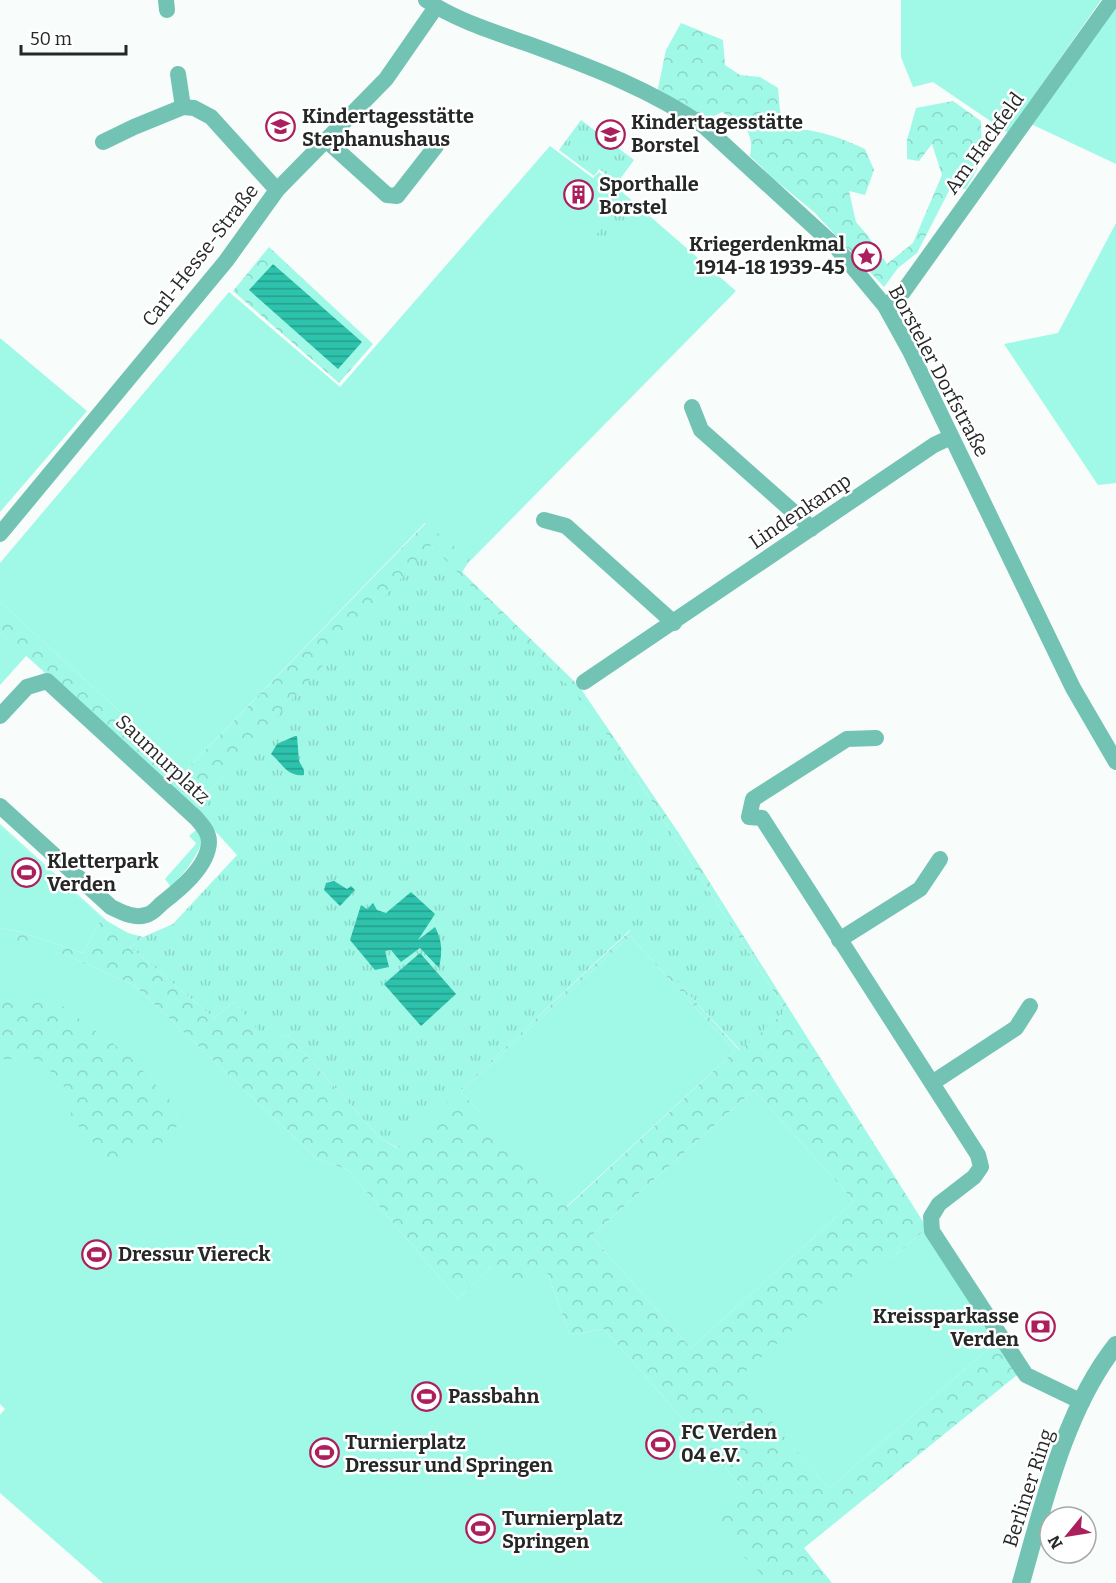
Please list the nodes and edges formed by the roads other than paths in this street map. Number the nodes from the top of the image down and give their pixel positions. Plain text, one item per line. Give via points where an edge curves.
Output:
1 (1112, 0) edge
2 (431, 3) edge
3 (178, 74) dead end
4 (183, 107) junction
5 (326, 140) junction
6 (103, 142) dead end
7 (436, 146) dead end
8 (278, 190) junction
9 (885, 306) junction
10 (692, 407) dead end
11 (951, 437) junction
12 (544, 520) dead end
13 (811, 529) junction
14 (0, 534) edge
15 (674, 622) junction
16 (584, 682) dead end
17 (0, 716) edge
18 (876, 738) dead end
19 (1116, 762) edge
20 (0, 806) edge
21 (940, 859) dead end
22 (840, 940) junction
23 (1030, 1006) dead end
24 (932, 1083) junction
25 (1116, 1345) edge
26 (1082, 1402) junction
27 (1021, 1583) edge

1 - 9 street, Am Hackfeld via 903,292
2 - 5 street, Carl-Hesse-Straße via 387,79
2 - 9 street, Borsteler Dorfstraße via 662,100 705,127 836,247
3 - 4 street
4 - 6 street
4 - 8 street via 212,117
5 - 7 street via 387,195 396,196
5 - 8 street, Carl-Hesse-Straße
8 - 14 street, Carl-Hesse-Straße via 226,261
9 - 11 street, Borsteler Dorfstraße
10 - 13 street via 701,429
11 - 13 street, Lindenkamp
11 - 19 street, Borsteler Dorfstraße via 1073,688
12 - 15 street via 566,526
13 - 15 street, Lindenkamp
15 - 16 street, Lindenkamp
17 - 20 street, Saumurplatz via 27,687 47,681 196,818 206,830 209,843 193,876 177,892 148,915 129,916 111,907
18 - 22 street via 848,739 753,799 749,817 762,818
21 - 22 street via 920,889
22 - 24 street
23 - 24 street via 1016,1028
24 - 26 street via 978,1155 981,1167 975,1177 939,1204 931,1216 932,1231 1026,1375
25 - 26 street, Berliner Ring
26 - 27 street, Berliner Ring via 1055,1462

